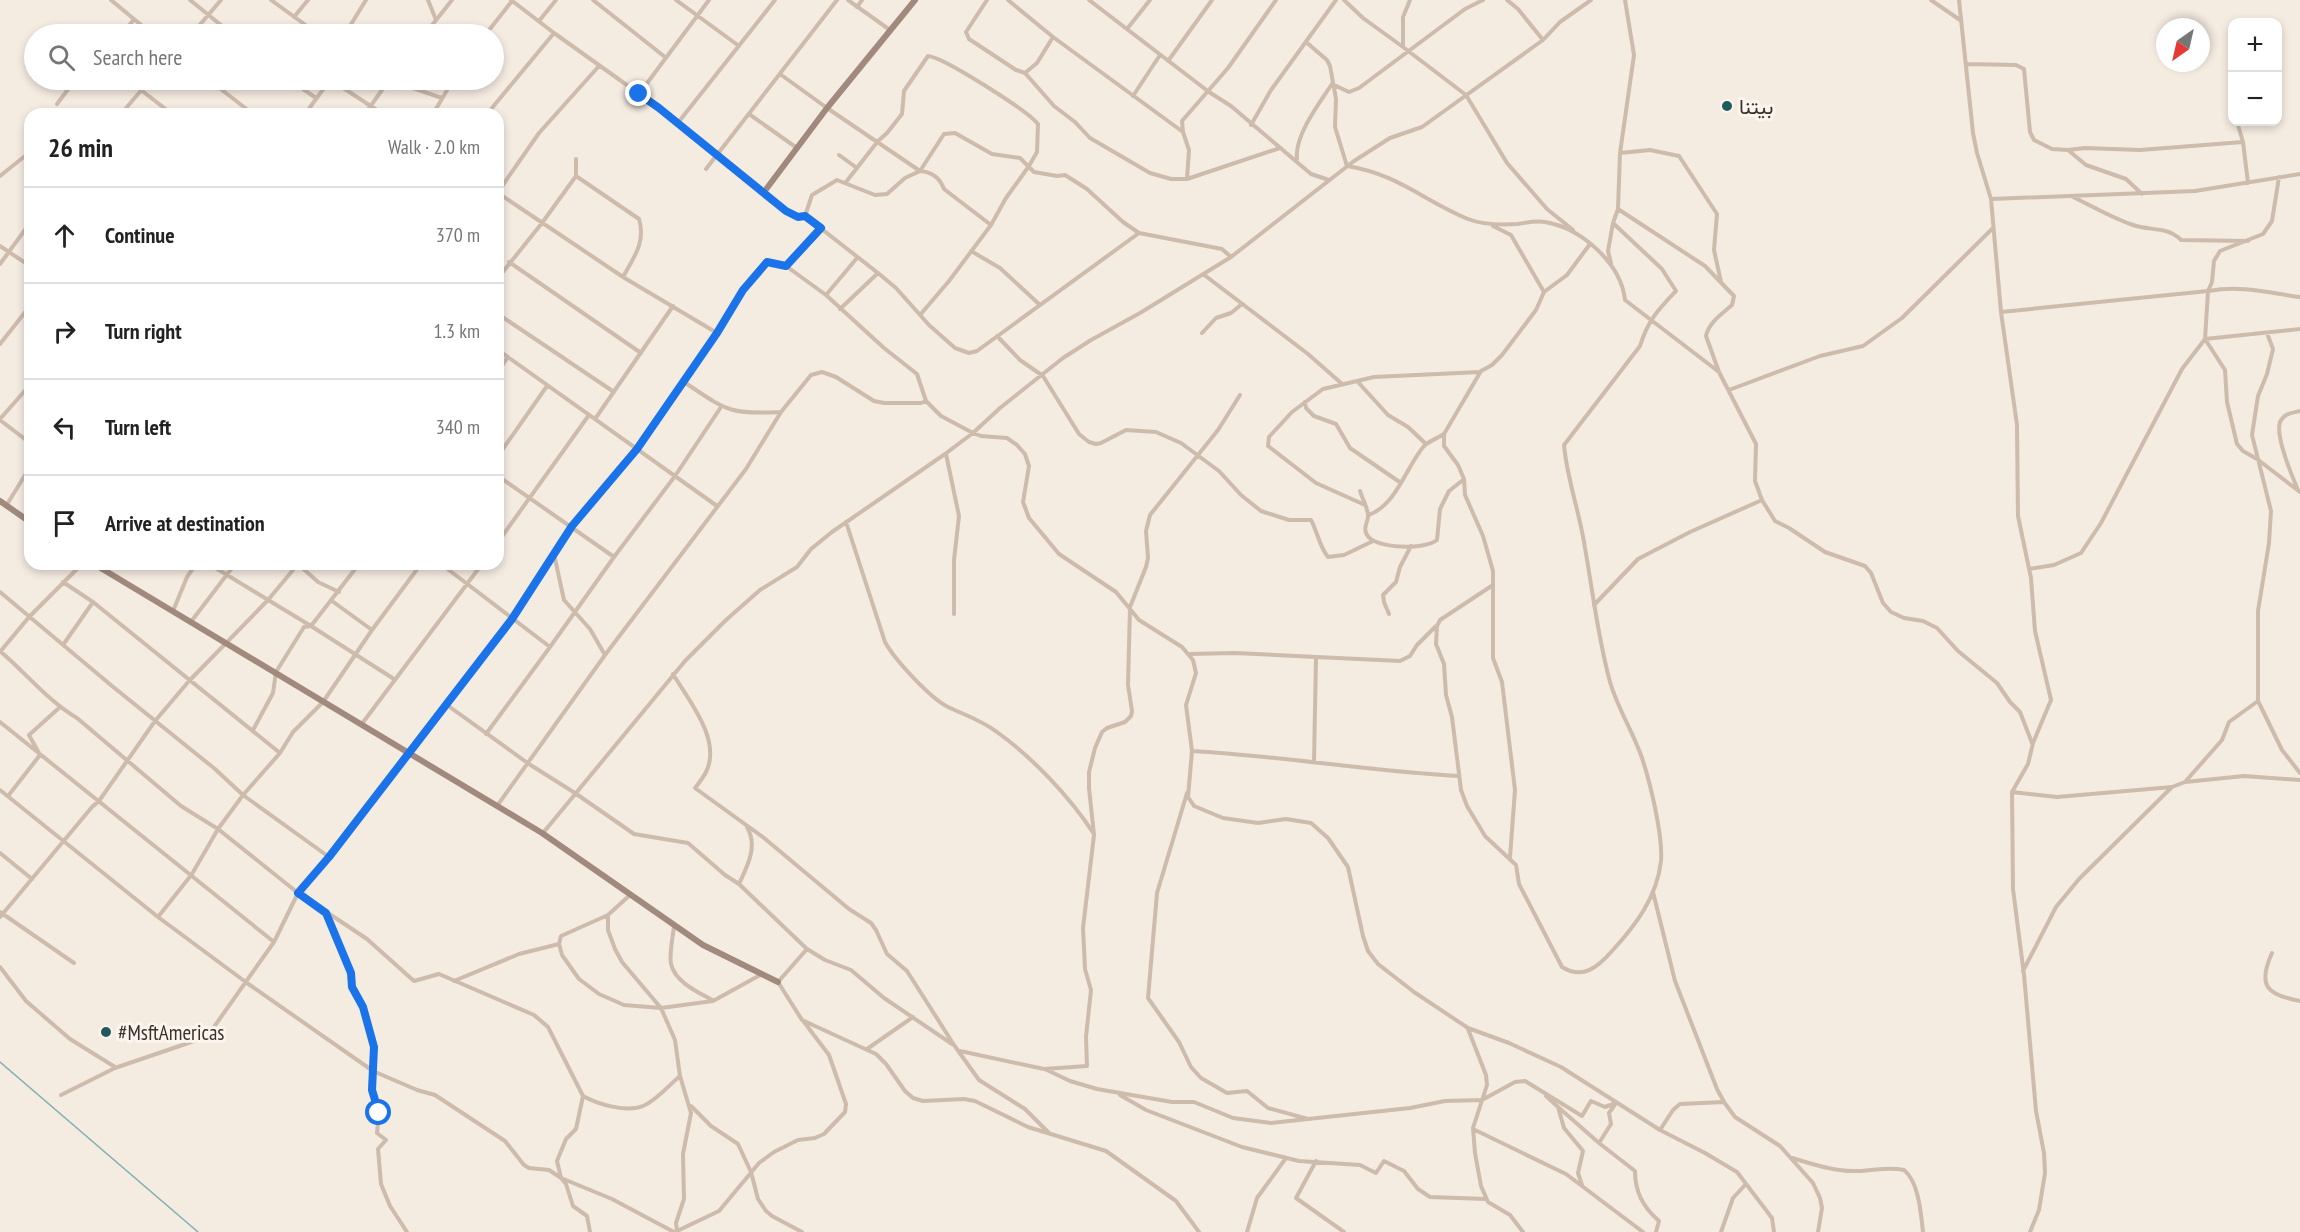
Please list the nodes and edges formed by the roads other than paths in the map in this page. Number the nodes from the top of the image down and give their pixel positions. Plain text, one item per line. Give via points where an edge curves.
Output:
1 (111, 0) edge
2 (190, 0) edge
3 (221, 0) edge
4 (271, 0) edge
5 (308, 0) edge
6 (366, 0) edge
7 (428, 0) edge
8 (452, 0) edge
9 (512, 0) edge
10 (556, 0) edge
11 (593, 0) edge
12 (675, 0) edge
13 (709, 0) edge
14 (775, 0) edge
15 (837, 0) edge
16 (848, 0) edge
17 (862, 0) edge
18 (915, 0) edge
19 (987, 0) edge
20 (1008, 0) edge
21 (1089, 0) edge
22 (1150, 0) edge
23 (1212, 0) edge
24 (1276, 0) edge
25 (1336, 0) edge
26 (1344, 0) edge
27 (1410, 0) edge
28 (1483, 0) edge
29 (1508, 0) edge
30 (1591, 0) edge
31 (1624, 0) edge
32 (1931, 0) edge
33 (1959, 0) edge
34 (857, 7) junction
35 (208, 15) junction
36 (697, 16) junction
37 (294, 17) junction
38 (134, 20) junction
39 (436, 20) junction
40 (1960, 20) junction
41 (539, 21) junction
42 (131, 24) edge
43 (139, 24) edge
44 (200, 24) edge
45 (219, 24) edge
46 (304, 24) edge
47 (351, 24) edge
48 (433, 24) edge
49 (494, 24) edge
50 (1127, 29) junction
51 (891, 30) junction
52 (554, 33) junction
53 (1053, 37) junction
54 (1543, 40) junction
55 (1306, 42) junction
56 (740, 46) junction
57 (1403, 46) junction
58 (1408, 51) junction
59 (1160, 55) junction
60 (665, 57) junction
61 (1168, 61) junction
62 (1966, 64) junction
63 (599, 66) junction
64 (1025, 73) junction
65 (780, 74) junction
66 (1332, 84) junction
67 (68, 90) edge
68 (141, 90) joint
69 (222, 90) edge
70 (304, 90) edge
71 (323, 90) edge
72 (346, 90) edge
73 (382, 90) edge
74 (418, 90) edge
75 (447, 90) edge
76 (1209, 92) junction
77 (639, 94) junction
78 (1466, 94) junction
79 (1133, 96) junction
80 (316, 98) junction
81 (442, 98) junction
82 (57, 104) dead end
83 (371, 106) junction
84 (126, 108) edge
85 (164, 108) edge
86 (245, 108) edge
87 (309, 108) edge
88 (374, 108) edge
89 (436, 108) edge
90 (492, 108) edge
91 (827, 108) junction
92 (749, 114) junction
93 (677, 124) junction
94 (1251, 125) junction
95 (2238, 126) edge
96 (1183, 132) junction
97 (878, 141) junction
98 (2242, 142) junction
99 (1281, 147) junction
100 (797, 148) junction
101 (2068, 150) junction
102 (1620, 153) junction
103 (717, 155) junction
104 (839, 155) dead end
105 (24, 158) edge
106 (576, 159) dead end
107 (1297, 160) junction
108 (1029, 166) junction
109 (1347, 166) junction
110 (857, 168) junction
111 (706, 169) dead end
112 (920, 171) junction
113 (2300, 174) edge
114 (0, 176) edge
115 (576, 176) junction
116 (2279, 177) junction
117 (1187, 179) junction
118 (1330, 180) junction
119 (846, 182) junction
120 (504, 183) edge
121 (2247, 183) junction
122 (764, 192) junction
123 (2143, 194) junction
124 (504, 196) edge
125 (2072, 196) junction
126 (1991, 199) junction
127 (1618, 209) junction
128 (805, 216) junction
129 (542, 223) junction
130 (1613, 223) junction
131 (991, 225) junction
132 (1492, 225) junction
133 (821, 228) junction
134 (1994, 228) junction
135 (24, 231) edge
136 (1139, 233) junction
137 (1578, 235) junction
138 (2248, 241) junction
139 (1590, 244) junction
140 (0, 246) edge
141 (971, 251) junction
142 (9, 252) junction
143 (1231, 257) junction
144 (857, 258) junction
145 (24, 262) edge
146 (509, 262) junction
147 (0, 264) edge
148 (786, 266) junction
149 (1612, 266) junction
150 (504, 270) edge
151 (878, 273) junction
152 (1203, 274) junction
153 (623, 277) junction
154 (1721, 283) junction
155 (2208, 291) junction
156 (1544, 292) junction
157 (826, 296) junction
158 (2300, 297) edge
159 (1242, 304) junction
160 (1040, 305) junction
161 (673, 306) junction
162 (840, 309) junction
163 (2001, 312) junction
164 (24, 314) edge
165 (920, 315) junction
166 (504, 318) edge
167 (1651, 321) junction
168 (2300, 329) edge
169 (717, 333) junction
170 (1202, 333) dead end
171 (2267, 333) junction
172 (997, 336) junction
173 (2205, 339) junction
174 (0, 344) edge
175 (641, 353) junction
176 (504, 354) edge
177 (508, 357) junction
178 (504, 362) edge
179 (1481, 371) junction
180 (1719, 372) junction
181 (1043, 376) junction
182 (1357, 381) junction
183 (684, 382) junction
184 (1342, 384) junction
185 (547, 386) junction
186 (1729, 390) junction
187 (24, 392) edge
188 (614, 392) junction
189 (1240, 396) dead end
190 (926, 400) junction
191 (1305, 402) junction
192 (721, 407) junction
193 (2300, 411) edge
194 (782, 412) junction
195 (589, 415) junction
196 (595, 419) junction
197 (0, 420) edge
198 (973, 433) junction
199 (1444, 435) junction
200 (24, 438) edge
201 (1425, 444) junction
202 (504, 447) edge
203 (637, 449) junction
204 (945, 454) junction
205 (1197, 456) junction
206 (2257, 459) junction
207 (24, 475) edge
208 (675, 476) junction
209 (1464, 479) junction
210 (504, 480) edge
211 (1401, 483) junction
212 (1360, 491) dead end
213 (2299, 491) edge
214 (530, 498) junction
215 (1762, 500) junction
216 (3, 503) edge
217 (1365, 505) junction
218 (717, 506) junction
219 (1369, 515) junction
220 (24, 518) edge
221 (846, 522) junction
222 (572, 526) junction
223 (504, 534) edge
224 (1373, 541) junction
225 (1411, 546) junction
226 (554, 553) junction
227 (614, 557) junction
228 (2029, 569) junction
229 (76, 570) edge
230 (104, 570) edge
231 (192, 570) edge
232 (218, 570) edge
233 (231, 570) edge
234 (293, 570) edge
235 (305, 570) edge
236 (355, 570) edge
237 (417, 570) edge
238 (450, 570) edge
239 (478, 570) edge
240 (227, 576) junction
241 (63, 582) junction
242 (469, 583) junction
243 (1493, 585) junction
244 (0, 592) edge
245 (339, 592) junction
246 (268, 600) junction
247 (332, 601) junction
248 (93, 602) junction
249 (1593, 606) junction
250 (1130, 608) junction
251 (173, 611) junction
252 (576, 611) junction
253 (954, 614) dead end
254 (1389, 614) dead end
255 (29, 618) junction
256 (512, 619) junction
257 (190, 623) junction
258 (311, 626) junction
259 (1437, 626) junction
260 (372, 630) junction
261 (224, 644) junction
262 (63, 645) junction
263 (550, 647) junction
264 (0, 652) edge
265 (356, 653) junction
266 (1189, 654) junction
267 (605, 655) junction
268 (1316, 658) junction
269 (276, 672) junction
270 (673, 674) junction
271 (394, 680) junction
272 (189, 681) junction
273 (2258, 700) junction
274 (323, 702) junction
275 (447, 705) junction
276 (59, 708) junction
277 (0, 722) edge
278 (155, 722) junction
279 (361, 725) junction
280 (253, 730) junction
281 (486, 734) junction
282 (2033, 743) junction
283 (1192, 751) junction
284 (279, 753) junction
285 (409, 754) junction
286 (40, 755) junction
287 (126, 761) junction
288 (1314, 762) junction
289 (529, 764) junction
290 (2300, 773) edge
291 (1458, 777) junction
292 (2300, 780) edge
293 (2185, 782) junction
294 (2172, 787) junction
295 (1188, 788) junction
296 (0, 790) edge
297 (2012, 792) junction
298 (575, 793) junction
299 (243, 795) junction
300 (8, 796) junction
301 (99, 801) junction
302 (497, 806) junction
303 (730, 813) junction
304 (218, 829) junction
305 (542, 833) junction
306 (1094, 835) junction
307 (63, 841) junction
308 (0, 853) edge
309 (329, 857) junction
310 (1510, 858) junction
311 (192, 874) junction
312 (32, 879) junction
313 (740, 884) junction
314 (1653, 892) junction
315 (298, 893) junction
316 (631, 895) junction
317 (326, 913) junction
318 (1, 914) edge
319 (608, 915) junction
320 (158, 917) junction
321 (675, 925) junction
322 (274, 942) junction
323 (559, 944) junction
324 (807, 949) junction
325 (2272, 953) dead end
326 (74, 963) dead end
327 (0, 968) edge
328 (2023, 971) junction
329 (762, 974) junction
330 (454, 981) junction
331 (778, 982) junction
332 (247, 983) junction
333 (713, 1001) junction
334 (2300, 1001) edge
335 (661, 1008) junction
336 (913, 1017) junction
337 (802, 1020) junction
338 (1468, 1028) junction
339 (954, 1045) junction
340 (867, 1049) junction
341 (960, 1051) junction
342 (115, 1068) junction
343 (1044, 1069) junction
344 (373, 1071) junction
345 (680, 1076) junction
346 (1544, 1093) junction
347 (1119, 1094) junction
348 (61, 1095) dead end
349 (582, 1096) junction
350 (1482, 1100) junction
351 (1724, 1102) junction
352 (1617, 1103) junction
353 (689, 1104) junction
354 (1558, 1107) junction
355 (1312, 1120) junction
356 (1473, 1129) junction
357 (1660, 1130) junction
358 (1049, 1133) junction
359 (1599, 1143) junction
360 (1286, 1158) junction
361 (1792, 1158) junction
362 (1316, 1161) junction
363 (751, 1172) junction
364 (561, 1178) junction
365 (1745, 1185) junction
366 (1583, 1186) junction
367 (1486, 1199) junction
368 (407, 1232) edge
369 (590, 1232) edge
370 (675, 1232) edge
371 (802, 1232) edge
372 (1200, 1232) edge
373 (1247, 1232) edge
374 (1344, 1232) edge
375 (1523, 1232) edge
376 (1643, 1232) edge
377 (1656, 1232) edge
378 (1721, 1232) edge
379 (1774, 1232) edge
380 (1818, 1232) edge
381 (1923, 1232) edge
382 (2030, 1232) edge

1 - 38 street
2 - 35 street
3 - 35 street
4 - 37 street
5 - 37 street
6 - 47 street
7 - 39 street
8 - 39 street
9 - 41 street
9 - 49 street
10 - 41 street
11 - 60 street
12 - 36 street
13 - 36 street
14 - 56 street
15 - 65 street
16 - 34 street
17 - 34 street
18 - 51 street
19 - 64 street via 966,32 969,39
20 - 53 street
21 - 50 street
22 - 50 street
23 - 61 street
24 - 76 street
25 - 55 street
26 - 57 street
27 - 57 street via 1403,17
28 - 58 street
29 - 54 street
30 - 54 street
31 - 102 street via 1634,55
32 - 40 street
33 - 40 street
34 - 51 street
35 - 44 street
35 - 45 street
36 - 56 street
36 - 60 street
37 - 46 street
38 - 42 street
38 - 43 street
39 - 48 street
40 - 62 street
41 - 52 street
50 - 59 street
51 - 91 street
52 - 63 street
52 - 90 street
53 - 64 street via 1037,63
53 - 79 street
54 - 78 street
55 - 66 street via 1328,61
55 - 94 street
56 - 93 street
57 - 58 street
58 - 66 street via 1350,92
58 - 78 street
59 - 61 street
59 - 79 street
60 - 77 street
61 - 76 street
62 - 101 street via 2016,65 2024,69 2034,140 2052,149
62 - 126 street via 1977,153
63 - 77 street
63 - 120 street via 539,133
64 - 117 street via 1090,138 1150,173
65 - 91 street
65 - 92 street
66 - 107 street via 1300,138
66 - 109 street via 1335,127
67 - 82 street
68 - 84 street
68 - 85 street
69 - 86 street
70 - 80 street
71 - 80 street
72 - 83 street
73 - 83 street
74 - 81 street
75 - 81 street
76 - 94 street
76 - 96 street via 1182,121
77 - 93 street
78 - 109 street via 1422,127 1390,138
78 - 137 street via 1507,163 1547,209
79 - 96 street
80 - 87 street
81 - 89 street
83 - 88 street
91 - 97 street
91 - 100 street
92 - 100 street
92 - 103 street
93 - 103 street
94 - 99 street
95 - 98 street
96 - 117 street via 1189,150
97 - 108 street via 902,114 904,91 925,58 931,56 962,70 1035,121 1039,132 1037,152
97 - 110 street
97 - 112 street
98 - 101 street via 2140,150
98 - 121 street
99 - 107 street
99 - 117 street
100 - 122 street
101 - 123 street via 2086,165 2126,179
102 - 127 street
102 - 154 street via 1650,150 1679,156 1717,214 1714,250
103 - 111 street
103 - 122 street
104 - 110 street
105 - 114 street
106 - 115 street
107 - 118 street via 1311,174
108 - 112 street via 1020,158 992,154 948,132
108 - 131 street
108 - 136 street via 1042,175 1065,176 1087,189
109 - 118 street
109 - 132 street via 1385,176 1463,217
110 - 119 street
112 - 119 street via 887,194 875,195
112 - 131 street via 941,181 944,189
113 - 116 street
115 - 129 street
115 - 153 street via 639,219 641,244
116 - 121 street
116 - 138 street via 2272,221 2263,234
118 - 143 street
119 - 128 street via 837,180 812,195
121 - 123 street
122 - 128 street via 786,211
123 - 125 street
124 - 129 street
125 - 126 street
125 - 138 street via 2135,226 2174,233 2181,240
126 - 134 street
127 - 130 street
127 - 154 street via 1705,266
128 - 133 street
129 - 146 street
129 - 153 street
130 - 149 street via 1608,251
130 - 167 street via 1662,269 1676,291
131 - 141 street
132 - 137 street via 1544,222
132 - 156 street via 1511,235
133 - 144 street
133 - 148 street
134 - 163 street
134 - 186 street via 1902,318 1863,346 1820,356
135 - 142 street
136 - 143 street via 1222,249
136 - 160 street
137 - 139 street
138 - 155 street via 2220,251
139 - 149 street
139 - 156 street via 1567,274
140 - 142 street
141 - 160 street via 1000,268
141 - 165 street
142 - 145 street
142 - 147 street
143 - 152 street
144 - 151 street
144 - 157 street
146 - 150 street
146 - 175 street
148 - 157 street
148 - 169 street via 767,262 743,290
149 - 167 street via 1625,300
151 - 162 street
151 - 165 street
152 - 159 street
152 - 181 street via 1091,340
153 - 161 street
154 - 180 street via 1734,296 1732,305 1709,325 1706,336
155 - 158 street via 2251,288
155 - 163 street
155 - 173 street
156 - 179 street via 1519,336 1492,365
157 - 162 street
159 - 170 street via 1216,318
159 - 184 street
160 - 172 street
161 - 169 street
161 - 175 street
162 - 190 street via 917,374
163 - 228 street via 2017,425 2018,516
164 - 174 street
165 - 172 street via 963,352 977,351
166 - 188 street
167 - 180 street
167 - 249 street via 1640,346 1564,445
168 - 171 street
169 - 183 street
171 - 173 street
171 - 206 street via 2273,350 2258,396 2253,435
172 - 181 street via 1020,360
173 - 206 street via 2224,370 2236,444
173 - 228 street via 2181,369 2101,523 2081,553 2054,565
175 - 188 street
176 - 177 street
177 - 178 street
177 - 185 street
179 - 182 street
179 - 199 street
180 - 186 street
181 - 198 street
181 - 205 street via 1079,434 1089,442 1101,443 1126,430 1156,432 1181,443
182 - 184 street
182 - 201 street via 1388,415
183 - 192 street
183 - 203 street
184 - 191 street via 1323,389
185 - 195 street
185 - 202 street
186 - 215 street via 1756,444 1755,481
187 - 197 street
188 - 196 street
189 - 205 street
190 - 194 street via 884,404 822,372 811,375
190 - 198 street via 941,416
191 - 211 street via 1314,416 1336,424 1350,448
191 - 217 street via 1269,437 1268,446 1316,483
192 - 194 street via 747,414
192 - 208 street
193 - 213 street via 2286,414 2279,432
194 - 218 street
195 - 196 street
195 - 214 street
196 - 203 street
197 - 200 street
198 - 204 street
198 - 250 street via 1007,438 1017,445 1029,466 1023,502 1029,518 1059,554 1108,586
199 - 201 street
199 - 209 street via 1446,450
201 - 211 street
203 - 208 street
203 - 222 street
204 - 221 street
204 - 253 street via 959,516
205 - 224 street via 1261,511 1289,520 1311,520 1320,548 1328,557 1344,555
205 - 250 street via 1150,515 1146,567
206 - 213 street
206 - 273 street via 2271,511 2258,611
207 - 216 street
208 - 218 street
208 - 227 street
209 - 225 street via 1449,491 1440,509 1437,540 1427,546
209 - 243 street via 1465,495 1490,557
210 - 214 street
211 - 219 street via 1379,510
212 - 217 street
214 - 222 street
214 - 223 street
215 - 249 street via 1638,559
215 - 282 street via 1775,521 1812,545 1865,566 1882,603 1891,612 1937,628 1997,683 2020,712
216 - 220 street
217 - 219 street
218 - 267 street
219 - 224 street via 1365,530
221 - 270 street via 811,549 797,567 760,590
221 - 306 street via 892,655 946,706 975,718 1012,743 1064,794
222 - 226 street
222 - 227 street
224 - 225 street
225 - 254 street via 1396,582 1383,595
226 - 252 street via 564,600
226 - 256 street
227 - 252 street
228 - 282 street via 2035,631 2051,700
229 - 241 street
230 - 251 street
231 - 251 street
232 - 240 street
233 - 240 street
234 - 246 street
235 - 245 street
236 - 245 street
237 - 260 street
238 - 242 street
239 - 242 street
240 - 246 street
240 - 257 street
241 - 248 street
241 - 255 street
242 - 256 street
242 - 271 street
243 - 259 street via 1440,620
243 - 310 street via 1493,658 1502,682 1515,790
244 - 255 street
245 - 247 street
246 - 258 street
246 - 261 street
247 - 258 street
247 - 260 street
248 - 262 street
248 - 272 street
249 - 314 street via 1611,684 1642,758 1656,817 1661,858
250 - 266 street via 1143,624
250 - 306 street via 1128,685 1132,711 1129,719 1102,732 1095,748 1089,772
251 - 257 street
252 - 263 street
252 - 267 street
255 - 262 street
255 - 264 street
256 - 263 street
256 - 275 street
257 - 261 street
258 - 265 street
258 - 269 street via 304,627
259 - 268 street via 1410,656 1400,660
259 - 291 street via 1436,644 1444,664
260 - 265 street
261 - 269 street
261 - 272 street
262 - 278 street
263 - 281 street
264 - 276 street
265 - 271 street
265 - 274 street
266 - 268 street
266 - 283 street via 1196,673 1186,705
267 - 289 street
268 - 288 street
269 - 274 street
269 - 280 street via 273,693
270 - 298 street
270 - 303 street via 706,733 711,752 707,771 695,788
271 - 279 street
272 - 278 street
272 - 280 street
273 - 290 street via 2282,750
273 - 293 street via 2229,722 2222,740
274 - 279 street
274 - 284 street via 293,732
275 - 281 street
275 - 285 street
276 - 286 street via 29,735
276 - 287 street via 77,718
277 - 286 street
278 - 287 street
278 - 299 street
279 - 285 street
280 - 284 street
281 - 289 street
282 - 297 street via 2028,765
283 - 288 street
283 - 295 street
284 - 299 street
285 - 302 street
285 - 309 street
286 - 300 street
286 - 301 street
287 - 301 street
287 - 304 street via 181,806
288 - 291 street
289 - 298 street
289 - 302 street
291 - 310 street via 1478,826
292 - 293 street via 2244,776
293 - 294 street
294 - 297 street via 2056,797
294 - 328 street via 2056,907
295 - 338 street via 1194,806 1210,814 1258,823 1302,820 1320,830 1348,867 1363,936 1373,958 1414,992
295 - 355 street via 1157,893 1148,998 1201,1078 1227,1093 1247,1091 1268,1107
296 - 300 street
297 - 328 street via 2013,889
298 - 305 street
298 - 313 street via 634,834 688,843
299 - 304 street
299 - 309 street
300 - 307 street
301 - 307 street
301 - 311 street
302 - 305 street
303 - 313 street via 747,825 753,836 750,862
303 - 339 street via 871,923 887,954 907,971
304 - 311 street
304 - 315 street
305 - 316 street
306 - 343 street via 1083,928 1085,969 1091,990 1086,1037 1088,1062 1083,1067
307 - 312 street
307 - 320 street
308 - 312 street
309 - 315 street
310 - 314 street via 1545,937 1562,967 1570,972 1589,971 1611,953 1640,919
311 - 320 street
311 - 322 street
312 - 318 street
313 - 324 street
314 - 351 street via 1682,1002
315 - 317 street
315 - 322 street
316 - 319 street
316 - 321 street
317 - 330 street via 368,939 414,981 440,974
317 - 344 street via 365,1012 374,1047
318 - 326 street
319 - 323 street via 569,931 561,936
319 - 335 street via 608,930 622,962
320 - 332 street
321 - 329 street via 703,945
321 - 333 street via 671,963 678,977
322 - 332 street
323 - 330 street via 519,954
323 - 335 street via 579,979 599,994 624,1005
324 - 331 street
324 - 336 street via 851,970
325 - 334 street via 2265,969 2269,990 2278,997
327 - 342 street via 26,1001 70,1039
328 - 382 street via 2045,1173 2039,1210
329 - 331 street
329 - 333 street
330 - 349 street via 510,1003 542,1021
331 - 337 street
332 - 342 street via 206,1037
332 - 344 street
333 - 335 street
335 - 345 street via 675,1040
336 - 339 street
336 - 340 street
337 - 340 street
337 - 363 street via 829,1055 847,1107 824,1134 783,1146
338 - 350 street via 1486,1075
338 - 352 street via 1561,1067
339 - 341 street
340 - 358 street via 881,1059 914,1098 936,1102 970,1100
341 - 343 street
341 - 358 street via 979,1080 1025,1109
342 - 348 street
343 - 347 street via 1070,1081
344 - 364 street via 435,1095 505,1141 524,1165 549,1170
344 - 368 street via 373,1097 379,1113 377,1133 386,1140 378,1149 381,1184
345 - 349 street via 642,1107 611,1105
345 - 353 street
346 - 350 street via 1525,1081 1515,1082
346 - 352 street via 1582,1116 1591,1101 1605,1107
346 - 354 street
347 - 355 street via 1194,1102 1233,1118 1252,1121
347 - 360 street via 1154,1114 1242,1147
349 - 364 street via 576,1129 566,1139 557,1161
350 - 355 street via 1445,1101
350 - 356 street
351 - 357 street via 1680,1104
351 - 361 street via 1741,1122 1770,1138
352 - 357 street
352 - 359 street via 1609,1113 1611,1124
353 - 363 street via 711,1126 738,1144
353 - 370 street via 691,1113 683,1154 684,1198
354 - 359 street
354 - 366 street via 1564,1128 1584,1151 1578,1173
356 - 366 street via 1547,1163
356 - 367 street
357 - 365 street via 1737,1172
358 - 372 street via 1106,1151 1176,1201
359 - 377 street via 1635,1171 1642,1202 1659,1221
360 - 362 street
360 - 373 street via 1257,1198
361 - 380 street via 1821,1198
361 - 381 street via 1836,1170 1904,1170 1912,1179
362 - 367 street via 1360,1165 1376,1173 1384,1161 1404,1171 1430,1197
362 - 374 street via 1296,1198
363 - 370 street via 719,1211
363 - 371 street via 758,1199 766,1210
364 - 369 street via 573,1206 586,1216
364 - 370 street
365 - 378 street via 1733,1198
365 - 379 street via 1772,1218
366 - 376 street
367 - 375 street via 1509,1215

